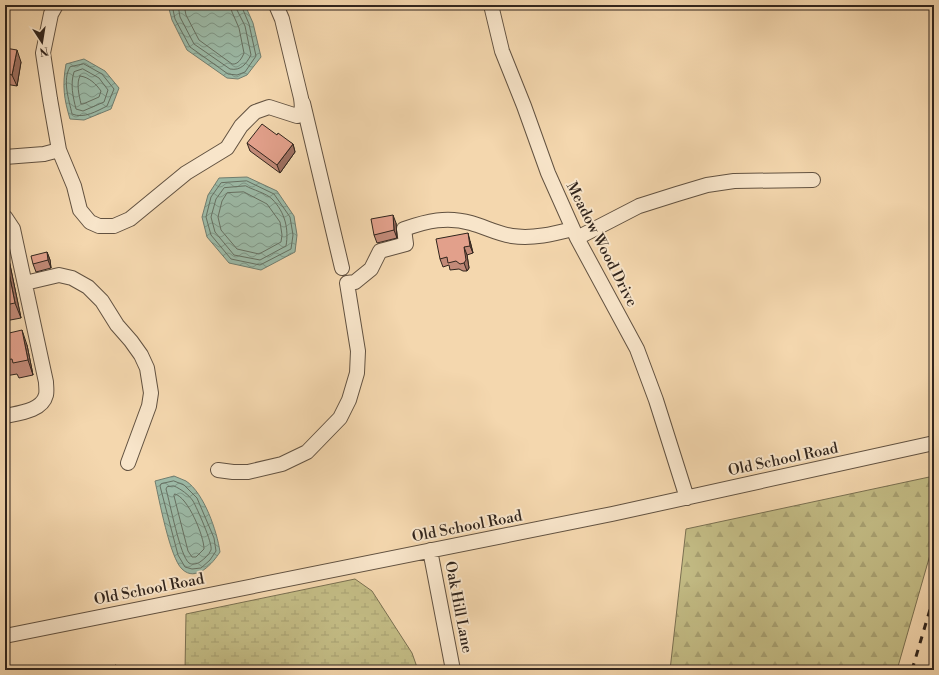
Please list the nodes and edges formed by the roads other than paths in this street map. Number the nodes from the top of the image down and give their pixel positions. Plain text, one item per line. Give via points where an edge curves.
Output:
1 (56, 5) edge
2 (276, 5) edge
3 (491, 5) edge
4 (302, 98) junction
5 (60, 150) junction
6 (5, 157) edge
7 (813, 180) dead end
8 (5, 217) edge
9 (575, 233) junction
10 (342, 268) dead end
11 (25, 283) junction
12 (5, 416) edge
13 (934, 443) edge
14 (128, 463) dead end
15 (218, 470) dead end
16 (687, 498) junction
17 (430, 550) junction
18 (5, 636) edge
19 (453, 670) edge

1 - 5 street via 51,14 43,53
2 - 4 street via 282,19
3 - 9 street, Meadow Wood Drive via 502,51 548,173
4 - 5 street via 302,108 297,116 269,107 255,112 241,126 227,148 186,173 130,220 114,226 99,226 90,222 80,210
4 - 10 street
5 - 6 street
7 - 9 street via 734,180 707,185 639,206
8 - 11 street via 13,229
9 - 15 street via 512,236 459,220 428,221 404,229 406,244 380,251 371,269 355,282 347,283 358,351 357,373 349,400 340,418 307,452 282,464 248,472
9 - 16 street, Meadow Wood Drive via 637,349
11 - 12 street via 46,382 46,396 39,405 28,411
11 - 14 street via 59,276 72,278 88,287 141,356 147,368 151,393 149,406
13 - 16 street, Old School Road
16 - 17 street, Old School Road
17 - 18 street, Old School Road
17 - 19 street, Oak Hill Lane

